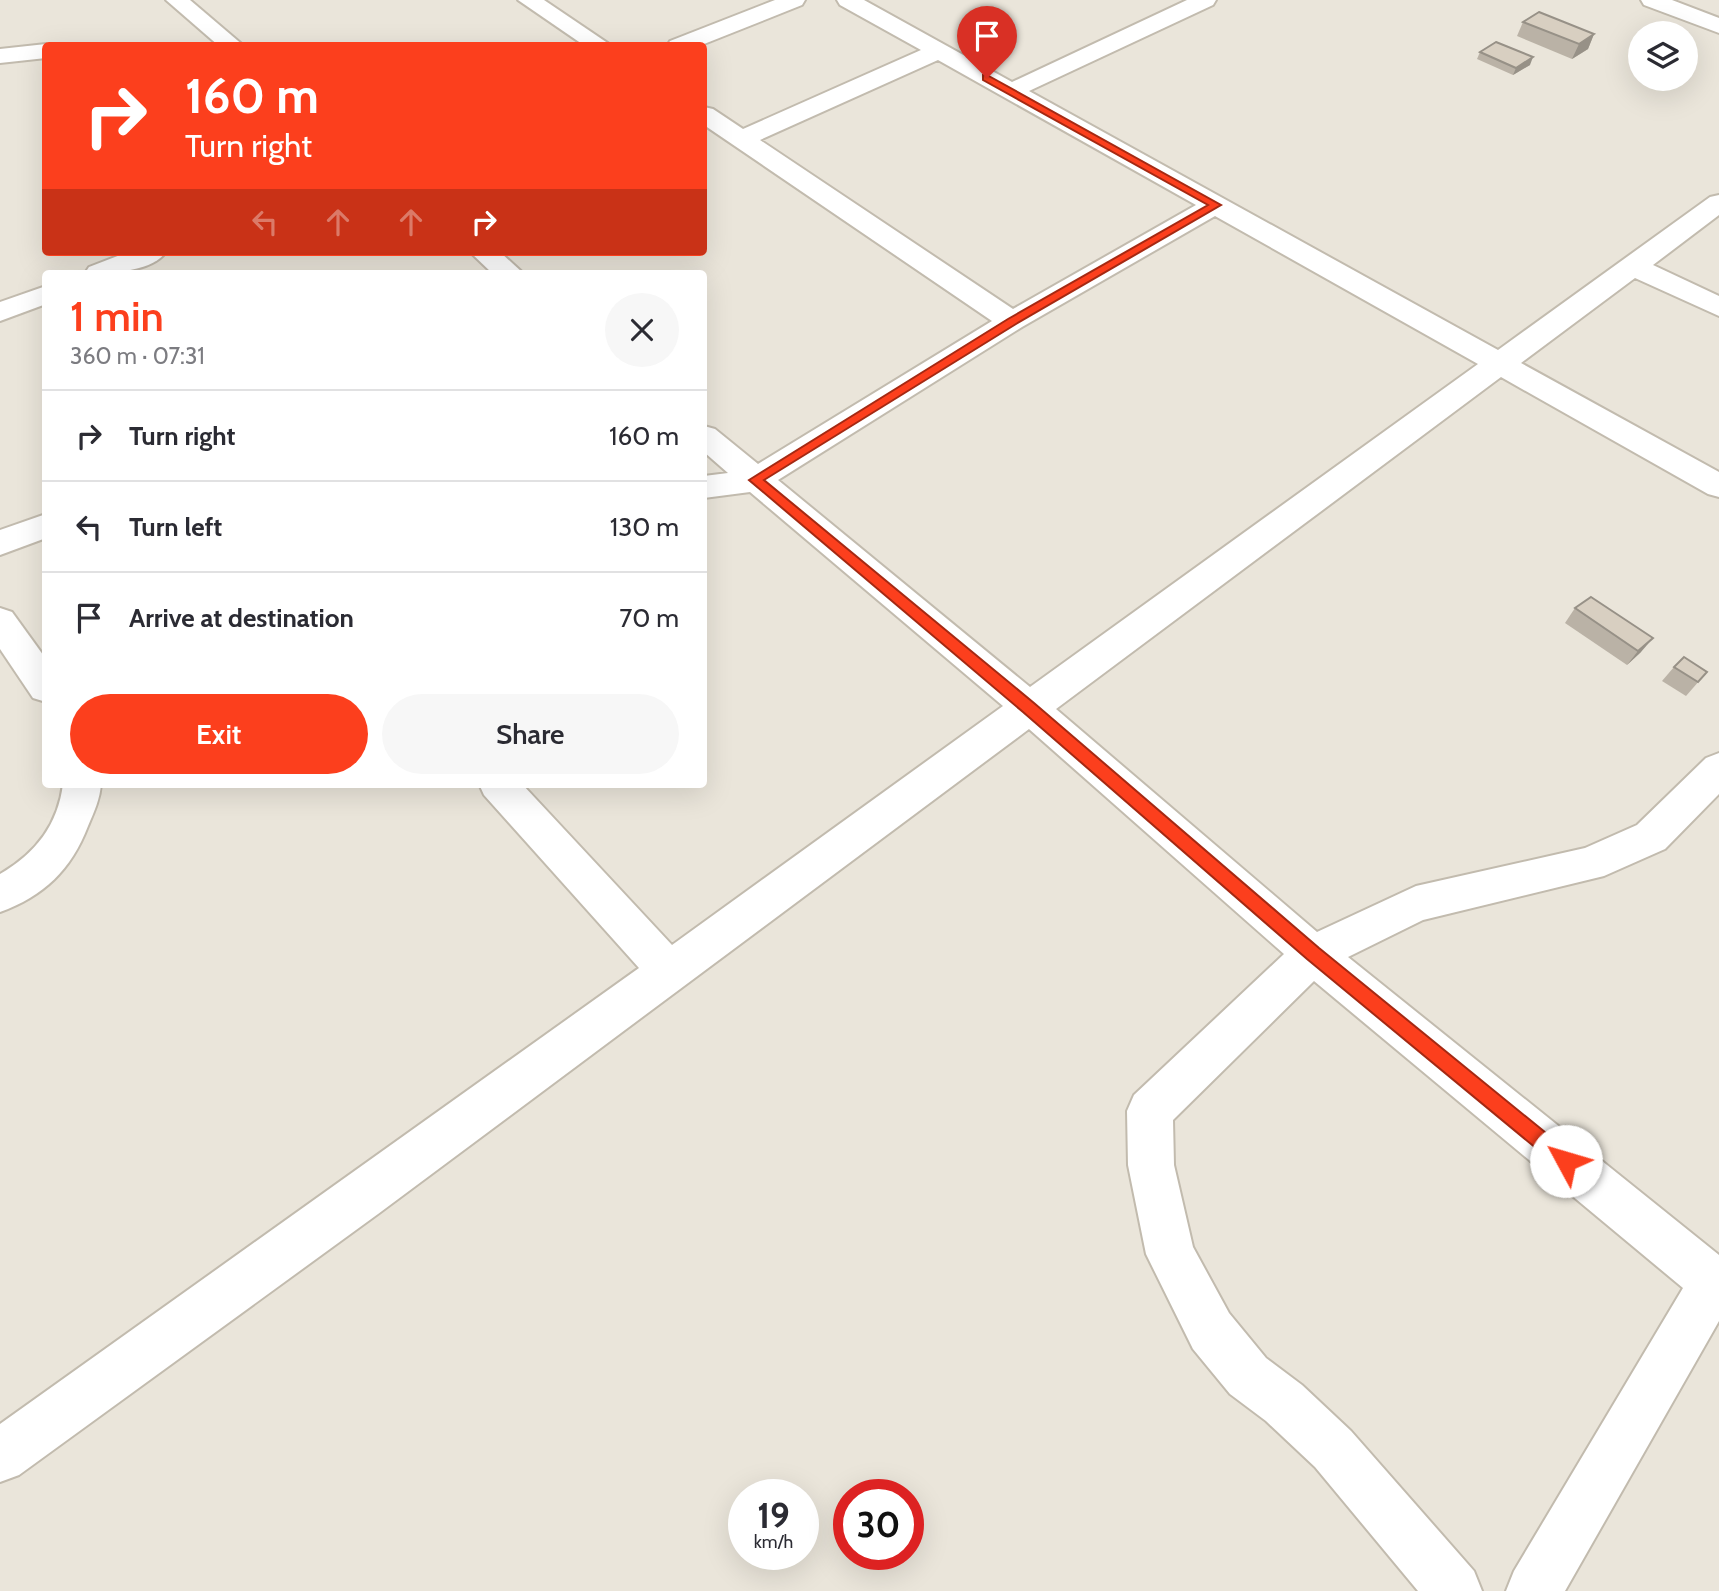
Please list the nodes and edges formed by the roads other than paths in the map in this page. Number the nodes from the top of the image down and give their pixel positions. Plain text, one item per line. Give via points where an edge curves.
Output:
1 (177, 0) edge
2 (529, 0) edge
3 (794, 0) edge
4 (848, 0) edge
5 (1205, 0) edge
6 (1652, 0) edge
7 (1719, 26) edge
8 (228, 42) edge
9 (595, 42) edge
10 (688, 42) edge
11 (42, 51) edge
12 (939, 51) junction
13 (0, 55) edge
14 (1011, 91) junction
15 (707, 116) edge
16 (742, 139) junction
17 (1719, 203) edge
18 (1216, 205) junction
19 (142, 256) edge
20 (489, 256) edge
21 (1633, 266) junction
22 (107, 270) edge
23 (505, 270) edge
24 (42, 296) edge
25 (1719, 307) edge
26 (0, 312) edge
27 (1012, 321) junction
28 (1500, 363) junction
29 (707, 439) edge
30 (755, 480) junction
31 (1719, 486) edge
32 (707, 487) edge
33 (42, 527) edge
34 (0, 543) edge
35 (0, 621) edge
36 (42, 682) edge
37 (1029, 707) junction
38 (1716, 778) edge
39 (82, 788) edge
40 (502, 788) edge
41 (0, 894) edge
42 (1313, 954) junction
43 (669, 971) junction
44 (1717, 1284) edge
45 (0, 1456) edge
46 (1454, 1591) edge
47 (1534, 1591) edge

1 - 8 street
2 - 9 street
3 - 10 street
4 - 12 street
5 - 14 street
6 - 7 street
11 - 13 street
12 - 14 street
12 - 16 street
14 - 18 street
15 - 16 street
16 - 27 street
17 - 21 street
18 - 27 street
18 - 28 street
19 - 22 street
20 - 23 street
21 - 25 street
21 - 28 street
24 - 26 street
27 - 30 street
28 - 31 street
28 - 37 street
29 - 30 street
30 - 32 street
30 - 37 street
33 - 34 street
35 - 36 street
37 - 42 street
37 - 43 street
38 - 42 street via 1651,837 1590,864 1416,904
39 - 41 street via 60,849 33,877
40 - 43 street
42 - 44 street
42 - 46 street via 1150,1111 1152,1164 1170,1254 1211,1331 1248,1376 1333,1449
43 - 45 street
44 - 47 street

